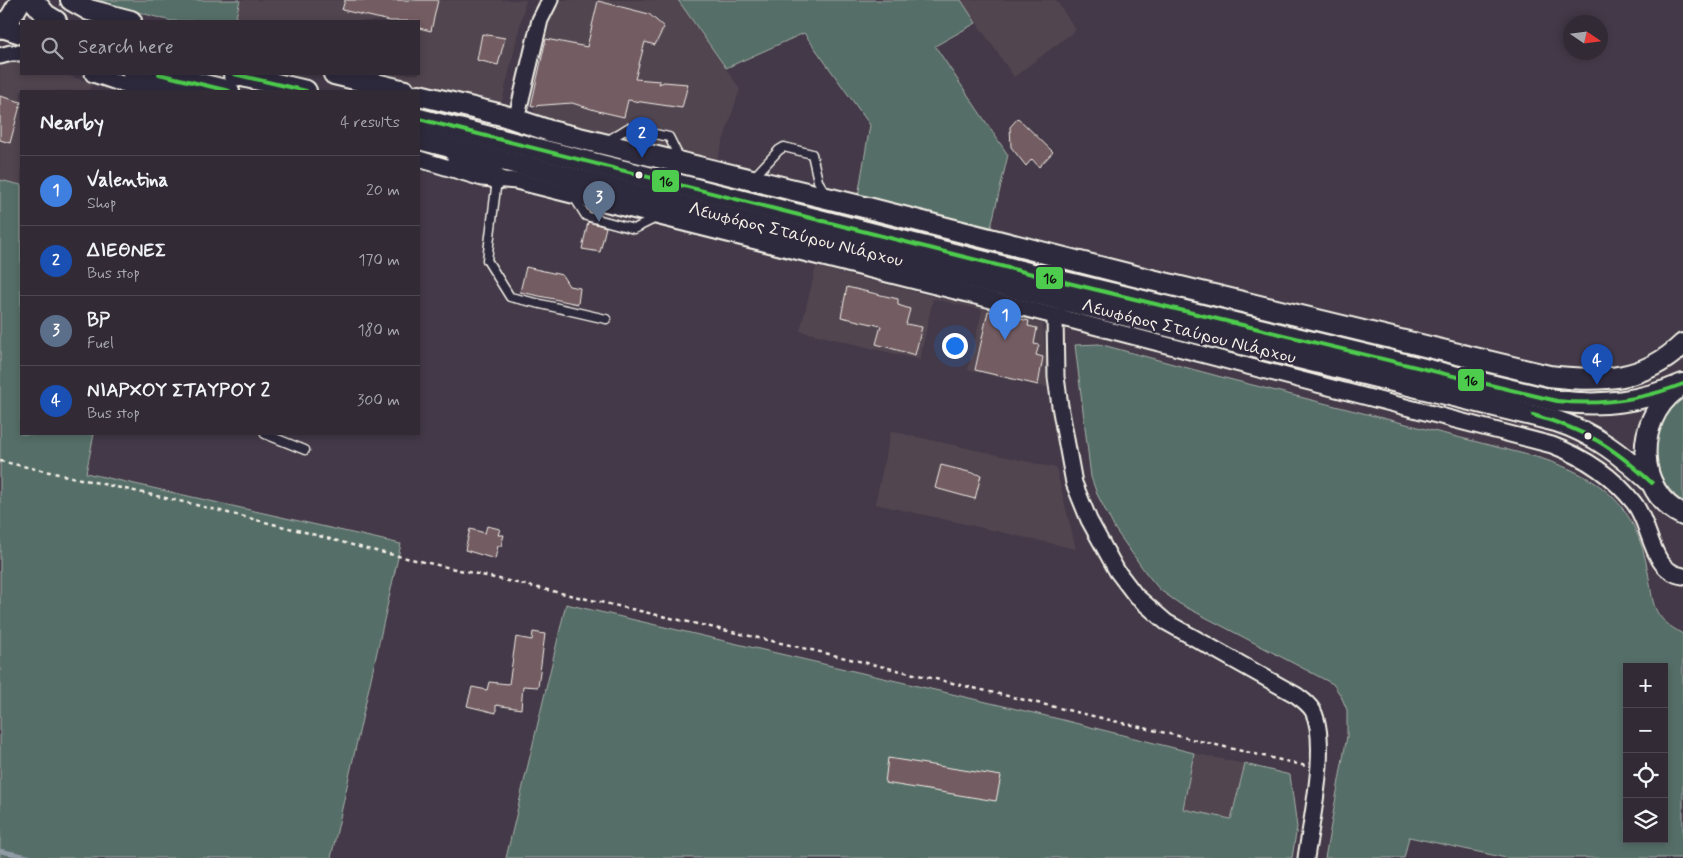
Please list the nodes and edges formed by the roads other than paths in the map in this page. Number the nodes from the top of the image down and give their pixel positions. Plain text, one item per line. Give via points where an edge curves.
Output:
1 (21, 0) edge
2 (33, 0) edge
3 (71, 0) edge
4 (546, 2) edge
5 (54, 20) edge
6 (128, 20) edge
7 (1, 28) edge
8 (20, 33) edge
9 (20, 53) edge
10 (0, 56) edge
11 (96, 75) edge
12 (135, 75) edge
13 (163, 75) edge
14 (238, 75) edge
15 (338, 75) edge
16 (140, 90) edge
17 (167, 90) edge
18 (225, 90) edge
19 (302, 90) edge
20 (401, 90) edge
21 (420, 95) edge
22 (420, 120) edge
23 (516, 120) junction
24 (490, 137) junction
25 (420, 139) edge
26 (442, 145) junction
27 (420, 159) edge
28 (497, 179) junction
29 (750, 180) junction
30 (828, 198) junction
31 (951, 254) junction
32 (1055, 316) junction
33 (606, 320) dead end
34 (1683, 344) edge
35 (1683, 384) edge
36 (266, 435) edge
37 (304, 450) dead end
38 (1652, 483) junction
39 (1682, 516) edge
40 (1683, 576) edge
41 (1306, 858) edge

1 - 7 main road via 12,17
2 - 5 main road
3 - 6 main road via 90,10
4 - 23 street
7 - 8 main road
9 - 10 street
11 - 16 street
12 - 17 main road
13 - 18 main road
14 - 19 main road
15 - 20 main road
21 - 23 main road
22 - 24 main road, Λεωφόρος Σταύρου Νιάρχου
23 - 24 main road
23 - 29 main road
24 - 31 main road, Λεωφόρος Σταύρου Νιάρχου
25 - 26 main road, Λεωφόρος Σταύρου Νιάρχου
26 - 28 main road
26 - 38 main road, Λεωφόρος Σταύρου Νιάρχου via 1556,421 1608,445
27 - 28 street
28 - 32 street via 516,181
28 - 33 lane via 487,260 510,297
29 - 30 main road
29 - 30 lane via 784,147 812,154 818,181
30 - 31 main road via 848,213 921,235
30 - 34 main road via 1549,376 1607,379 1626,376 1658,364
31 - 35 main road, Λεωφόρος Σταύρου Νιάρχου via 1557,401 1614,404 1658,394
32 - 40 street via 1566,450 1600,470 1627,494 1642,515 1662,565 1671,573
32 - 41 street via 1056,377 1074,482 1089,520 1118,571 1136,596 1161,619 1284,688 1307,703 1314,713 1318,732 1318,769
35 - 38 main road, Λεωφόρος Σταύρου Νιάρχου via 1660,403 1650,422 1645,445
36 - 37 lane
38 - 39 main road, Λεωφόρος Σταύρου Νιάρχου

